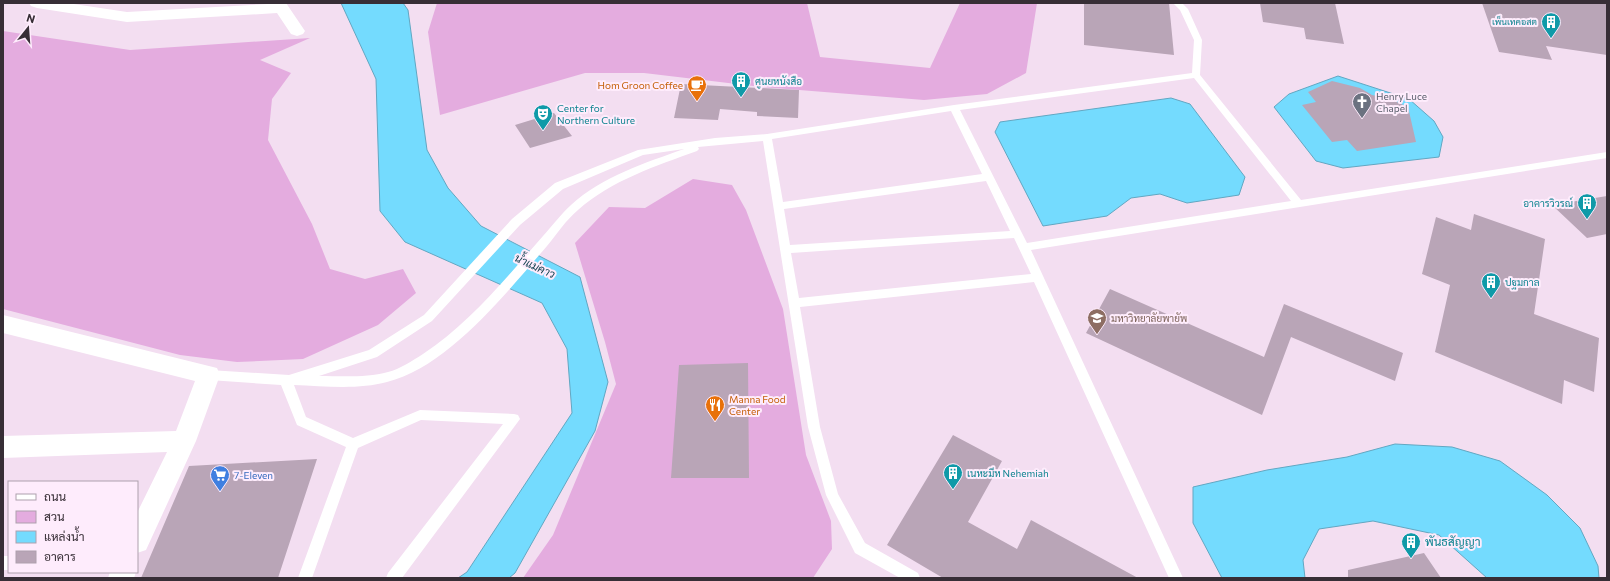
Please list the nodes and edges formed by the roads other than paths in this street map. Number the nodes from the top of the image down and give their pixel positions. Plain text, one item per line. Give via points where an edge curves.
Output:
1 (37, 3) edge
2 (139, 3) edge
3 (1177, 3) edge
4 (280, 6) edge
5 (127, 17) junction
6 (297, 31) dead end
7 (1196, 75) junction
8 (954, 108) junction
9 (767, 137) junction
10 (715, 141) junction
11 (1607, 155) edge
12 (989, 177) junction
13 (1300, 204) junction
14 (778, 206) junction
15 (1017, 234) junction
16 (1024, 247) junction
17 (786, 249) junction
18 (1038, 277) junction
19 (794, 303) junction
20 (3, 324) edge
21 (209, 374) junction
22 (286, 381) junction
23 (184, 441) junction
24 (353, 444) junction
25 (3, 447) edge
26 (138, 539) edge
27 (305, 578) edge
28 (393, 578) edge
29 (913, 578) edge
30 (1176, 578) edge

1 - 5 street
2 - 5 street
3 - 7 lane via 1184,9 1198,40
4 - 5 street
4 - 6 street
7 - 8 lane
7 - 13 lane
8 - 9 lane
8 - 12 lane
9 - 10 lane
9 - 14 lane
10 - 22 lane via 641,152 559,186 516,222 428,318 373,354
10 - 22 lane via 631,172 600,187 575,208 500,292 446,344 423,360 394,375 363,381
11 - 13 lane
12 - 14 lane
12 - 15 lane
13 - 16 lane
14 - 17 lane
15 - 16 lane
15 - 17 lane
16 - 18 lane
17 - 19 lane
18 - 19 lane
18 - 30 lane
19 - 29 lane via 814,426 832,495 860,548
20 - 21 street
21 - 22 lane
21 - 23 street
22 - 24 lane via 301,421
23 - 25 street
23 - 26 street
24 - 27 lane
24 - 28 lane via 420,415 514,419

